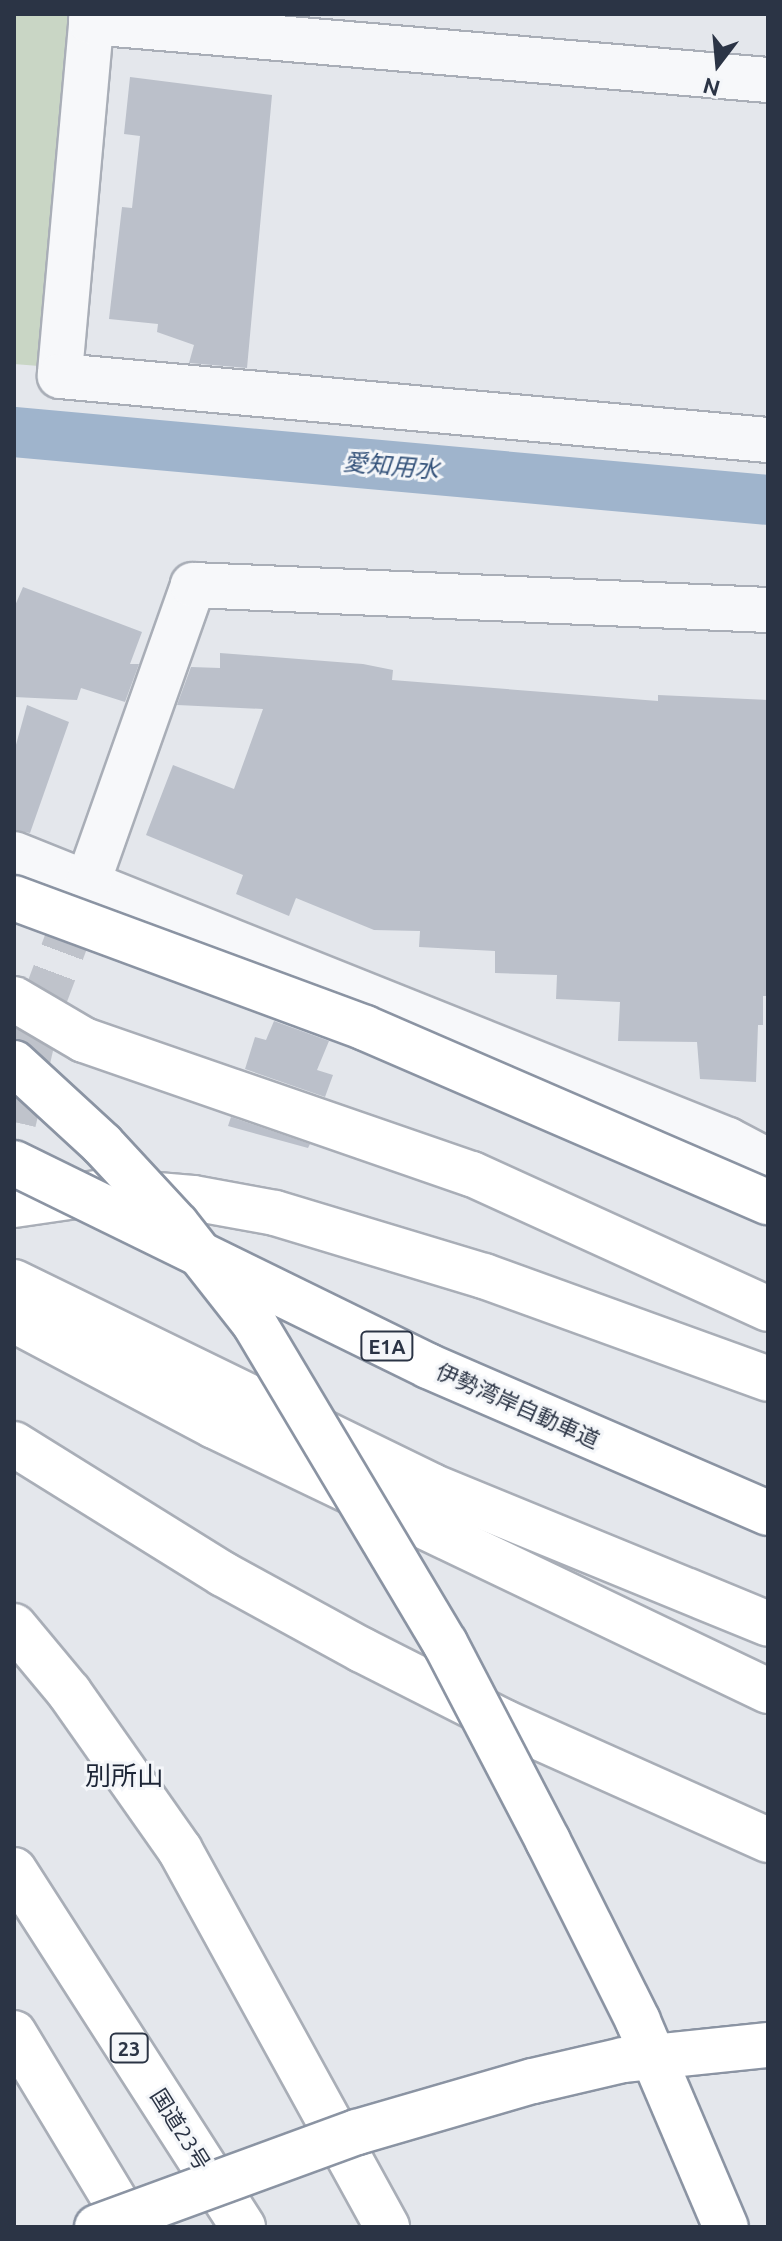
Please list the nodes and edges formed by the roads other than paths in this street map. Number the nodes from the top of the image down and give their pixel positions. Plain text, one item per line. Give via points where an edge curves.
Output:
1 (92, 18) edge
2 (768, 80) edge
3 (768, 440) edge
4 (768, 610) edge
5 (14, 854) edge
6 (85, 890) junction
7 (14, 898) edge
8 (14, 999) edge
9 (14, 1063) edge
10 (768, 1161) edge
11 (17, 1192) edge
12 (768, 1202) edge
13 (14, 1282) edge
14 (768, 1309) edge
15 (14, 1320) edge
16 (768, 1379) edge
17 (14, 1444) edge
18 (768, 1513) edge
19 (768, 1624) edge
20 (14, 1626) edge
21 (768, 1691) edge
22 (768, 1840) edge
23 (14, 1870) edge
24 (638, 2021) junction
25 (14, 2033) edge
26 (768, 2045) edge
27 (97, 2227) edge
28 (131, 2227) edge
29 (243, 2227) edge
30 (387, 2227) edge
31 (726, 2227) edge
32 (747, 2227) edge

1 - 2 street
1 - 3 street via 60,376
4 - 6 street via 193,585
5 - 6 street
6 - 10 street via 713,1134
7 - 12 highway, bridge via 424,1052
8 - 14 highway via 84,1040 472,1174
9 - 24 highway, bridge via 167,1213 254,1323 445,1643
11 - 16 highway via 110,1191 193,1198 275,1213 484,1276
11 - 18 highway, 伊勢湾岸自動車道 / E1A, bridge
13 - 19 highway, bridge via 432,1486
15 - 21 highway, bridge via 228,1433
17 - 22 highway, bridge via 223,1574 362,1650 518,1729
20 - 30 highway via 69,1692 180,1850
23 - 29 highway, 国道23号 / 23
24 - 31 highway, bridge
24 - 32 highway, bridge
25 - 28 highway
26 - 27 highway, bridge via 623,2060 533,2081 357,2132

